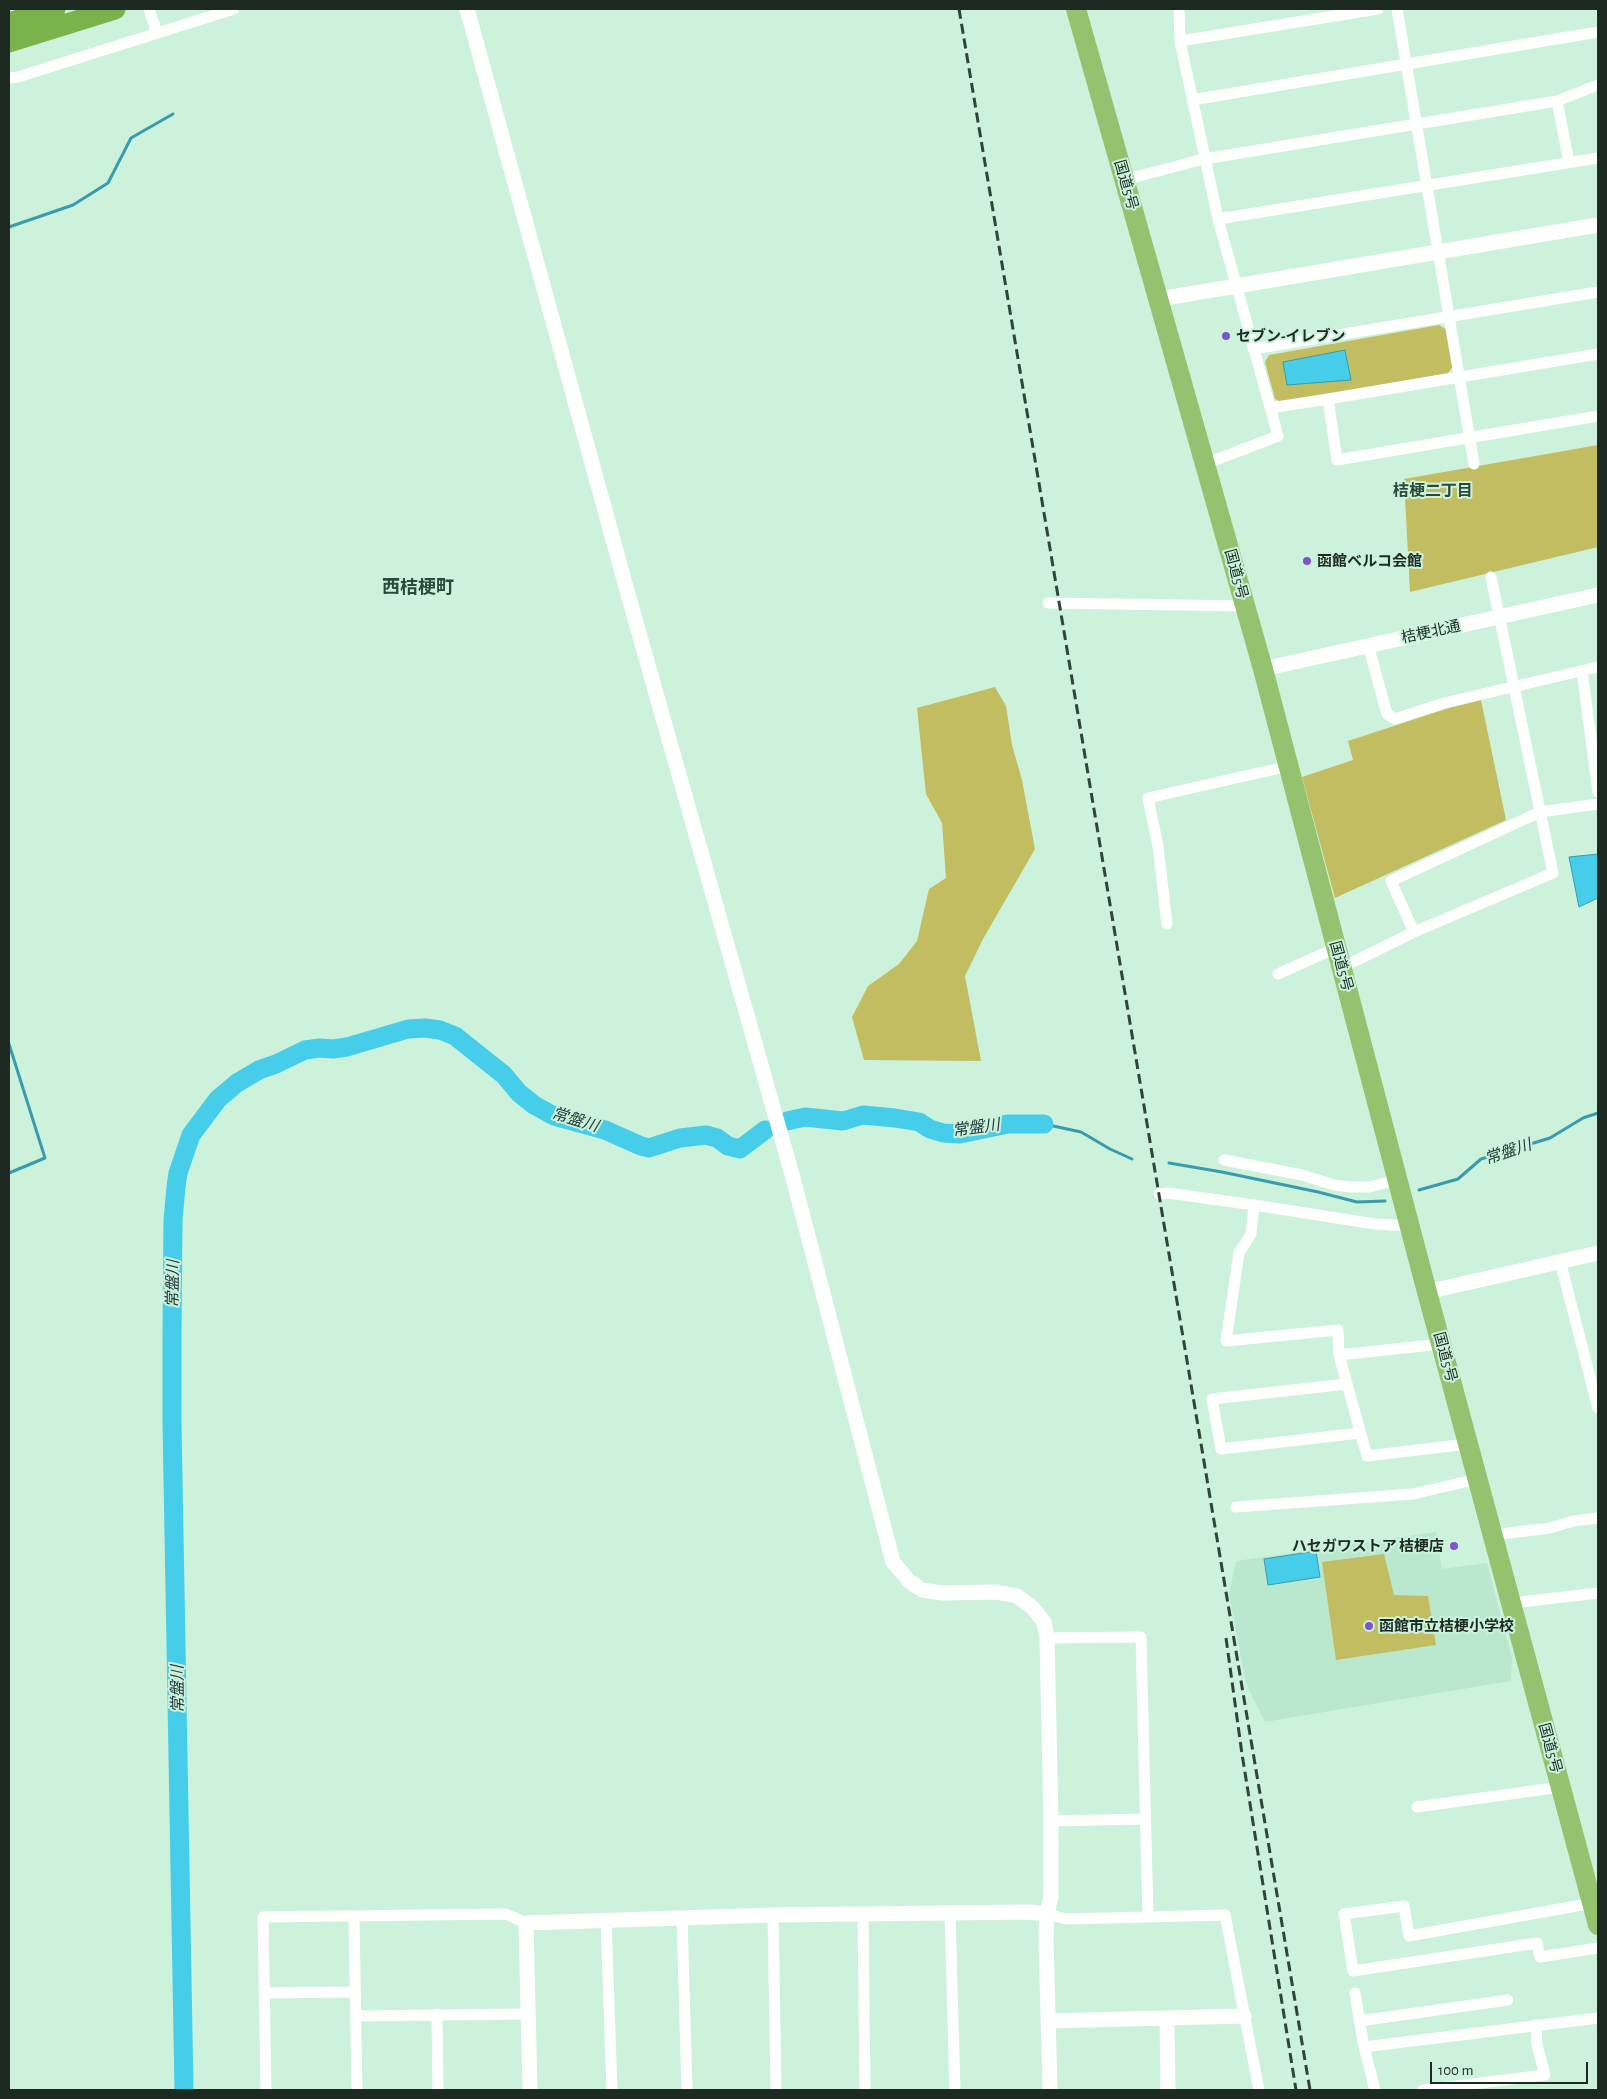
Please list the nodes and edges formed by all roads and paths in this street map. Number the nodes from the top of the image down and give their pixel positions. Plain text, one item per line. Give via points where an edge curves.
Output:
1 (55, 9) edge
2 (115, 9) edge
3 (149, 9) edge
4 (234, 9) edge
5 (467, 9) edge
6 (1076, 9) edge
7 (1179, 9) edge
8 (1378, 9) edge
9 (1397, 9) edge
10 (9, 23) edge
11 (1598, 32) edge
12 (156, 33) junction
13 (1180, 41) junction
14 (9, 42) edge
15 (1407, 63) junction
16 (9, 78) edge
17 (1598, 85) edge
18 (1192, 100) junction
19 (1557, 101) junction
20 (1418, 124) junction
21 (1598, 158) edge
22 (1204, 159) junction
23 (1569, 162) junction
24 (1124, 180) junction
25 (1427, 185) junction
26 (1218, 219) junction
27 (1598, 225) edge
28 (1439, 252) junction
29 (1235, 286) junction
30 (1598, 292) edge
31 (1159, 299) junction
32 (1449, 316) junction
33 (1253, 349) junction
34 (1598, 354) edge
35 (1459, 377) junction
36 (1328, 399) junction
37 (1270, 408) junction
38 (1598, 416) edge
39 (1470, 437) junction
40 (1206, 464) junction
41 (1474, 464) dead end
42 (1491, 577) dead end
43 (1598, 595) edge
44 (1048, 603) dead end
45 (1245, 606) junction
46 (1500, 618) junction
47 (1368, 645) junction
48 (1598, 667) edge
49 (1263, 669) junction
50 (1582, 670) junction
51 (1514, 686) junction
52 (1289, 766) junction
53 (1598, 792) edge
54 (1598, 804) edge
55 (1540, 812) junction
56 (1167, 924) dead end
57 (1414, 932) junction
58 (1339, 959) junction
59 (1278, 974) dead end
60 (1224, 1160) dead end
61 (1398, 1180) junction
62 (1159, 1194) dead end
63 (1254, 1205) junction
64 (1410, 1226) junction
65 (1598, 1253) edge
66 (1560, 1261) junction
67 (1427, 1292) junction
68 (1441, 1344) junction
69 (1339, 1355) junction
70 (1346, 1384) junction
71 (1598, 1408) edge
72 (1360, 1433) junction
73 (1468, 1444) junction
74 (1478, 1479) junction
75 (1236, 1507) dead end
76 (1598, 1518) edge
77 (1493, 1535) junction
78 (1598, 1593) edge
79 (1511, 1605) junction
80 (1047, 1638) junction
81 (1561, 1787) junction
82 (1418, 1807) dead end
83 (1146, 1819) junction
84 (1051, 1821) junction
85 (1593, 1893) edge
86 (863, 1914) junction
87 (950, 1914) junction
88 (1047, 1914) junction
89 (773, 1916) junction
90 (354, 1917) junction
91 (1148, 1917) junction
92 (682, 1918) junction
93 (606, 1920) junction
94 (526, 1923) junction
95 (1598, 1925) edge
96 (1598, 1948) edge
97 (355, 1992) junction
98 (264, 1993) junction
99 (1355, 1993) dead end
100 (1508, 2000) dead end
101 (437, 2014) junction
102 (528, 2014) junction
103 (356, 2016) junction
104 (1244, 2016) junction
105 (1167, 2018) junction
106 (1598, 2018) edge
107 (1048, 2021) junction
108 (1359, 2021) junction
109 (1536, 2025) junction
110 (1364, 2047) junction
111 (266, 2090) edge
112 (357, 2090) edge
113 (438, 2090) edge
114 (530, 2090) edge
115 (612, 2090) edge
116 (687, 2090) edge
117 (776, 2090) edge
118 (865, 2090) edge
119 (955, 2090) edge
120 (1050, 2090) edge
121 (1168, 2090) edge
122 (1259, 2090) edge
123 (1375, 2090) edge
124 (1423, 2090) edge

1 - 10 highway
2 - 14 highway
3 - 12 street
4 - 12 street
5 - 80 street via 793,1178 893,1562 909,1581 922,1590 996,1592 1017,1596 1044,1622
6 - 24 highway, 国道5号
7 - 13 street
8 - 13 street
9 - 15 street
11 - 15 street
12 - 16 street
13 - 18 street
15 - 18 street
15 - 20 street
17 - 19 street
18 - 22 street
19 - 20 street
19 - 23 street
20 - 22 street
20 - 25 street
21 - 23 street
22 - 24 street
22 - 26 street
23 - 25 street
24 - 31 highway, 国道5号
25 - 26 street
25 - 28 street
26 - 29 street
27 - 28 street
28 - 29 street
28 - 32 street
29 - 31 street
29 - 33 street
30 - 32 street
31 - 40 highway, 国道5号
32 - 33 street
32 - 35 street
33 - 37 street
34 - 35 street
35 - 36 street
35 - 39 street
36 - 37 street
36 - 39 street via 1337,460
37 - 40 street via 1278,436
38 - 39 street
39 - 41 street
40 - 45 highway, 国道5号
42 - 46 street
43 - 46 street, 桔梗北通
44 - 45 street
45 - 49 highway, 国道5号
46 - 47 street, 桔梗北通
46 - 51 street
47 - 49 street, 桔梗北通
47 - 51 street via 1387,714 1394,719
48 - 50 street
49 - 52 highway, 国道5号
50 - 51 street
50 - 53 street
51 - 55 street
52 - 56 street via 1148,798 1158,846
52 - 58 highway, 国道5号
54 - 55 street
55 - 57 street via 1553,874
55 - 57 street via 1391,881
57 - 58 street
58 - 59 street via 1327,952
58 - 61 highway, 国道5号
60 - 61 street via 1351,1187 1369,1187
61 - 64 highway, 国道5号
62 - 63 street
63 - 64 street via 1375,1224
63 - 69 street via 1251,1234 1239,1253 1226,1341 1338,1330
64 - 67 highway, 国道5号
65 - 66 street
66 - 67 street
66 - 71 street
67 - 68 highway, 国道5号
68 - 69 street
68 - 73 highway, 国道5号
69 - 70 street
70 - 72 street
70 - 72 street via 1212,1399 1222,1448
72 - 73 street via 1367,1456
73 - 74 highway, 国道5号
74 - 75 street via 1412,1494
74 - 77 highway, 国道5号
76 - 77 street
77 - 79 highway, 国道5号
78 - 79 street
79 - 81 highway, 国道5号
80 - 83 street via 1141,1637
80 - 84 street
81 - 82 street
81 - 85 highway, 国道5号
83 - 84 street
83 - 91 street
84 - 88 street via 1051,1896
85 - 95 highway, 国道5号
85 - 96 street via 1409,1936 1404,1906 1344,1914 1353,1971 1538,1943 1540,1957
86 - 87 street
86 - 89 street
86 - 118 street
87 - 88 street
87 - 119 street
88 - 91 street via 1066,1919
88 - 107 street
89 - 92 street
89 - 117 street
90 - 94 street via 506,1914
90 - 97 street
90 - 98 street via 263,1917
91 - 104 street via 1225,1916
92 - 93 street
92 - 116 street
93 - 94 street
93 - 115 street
94 - 102 street
97 - 98 street
97 - 103 street
98 - 111 street
99 - 108 street
100 - 108 street
101 - 102 street
101 - 103 street
101 - 113 street
102 - 114 street
103 - 112 street
104 - 105 street
104 - 122 street
105 - 107 street
105 - 121 street
106 - 109 street
107 - 120 street
108 - 110 street
109 - 110 street
109 - 124 street via 1537,2045 1545,2075
110 - 123 street

